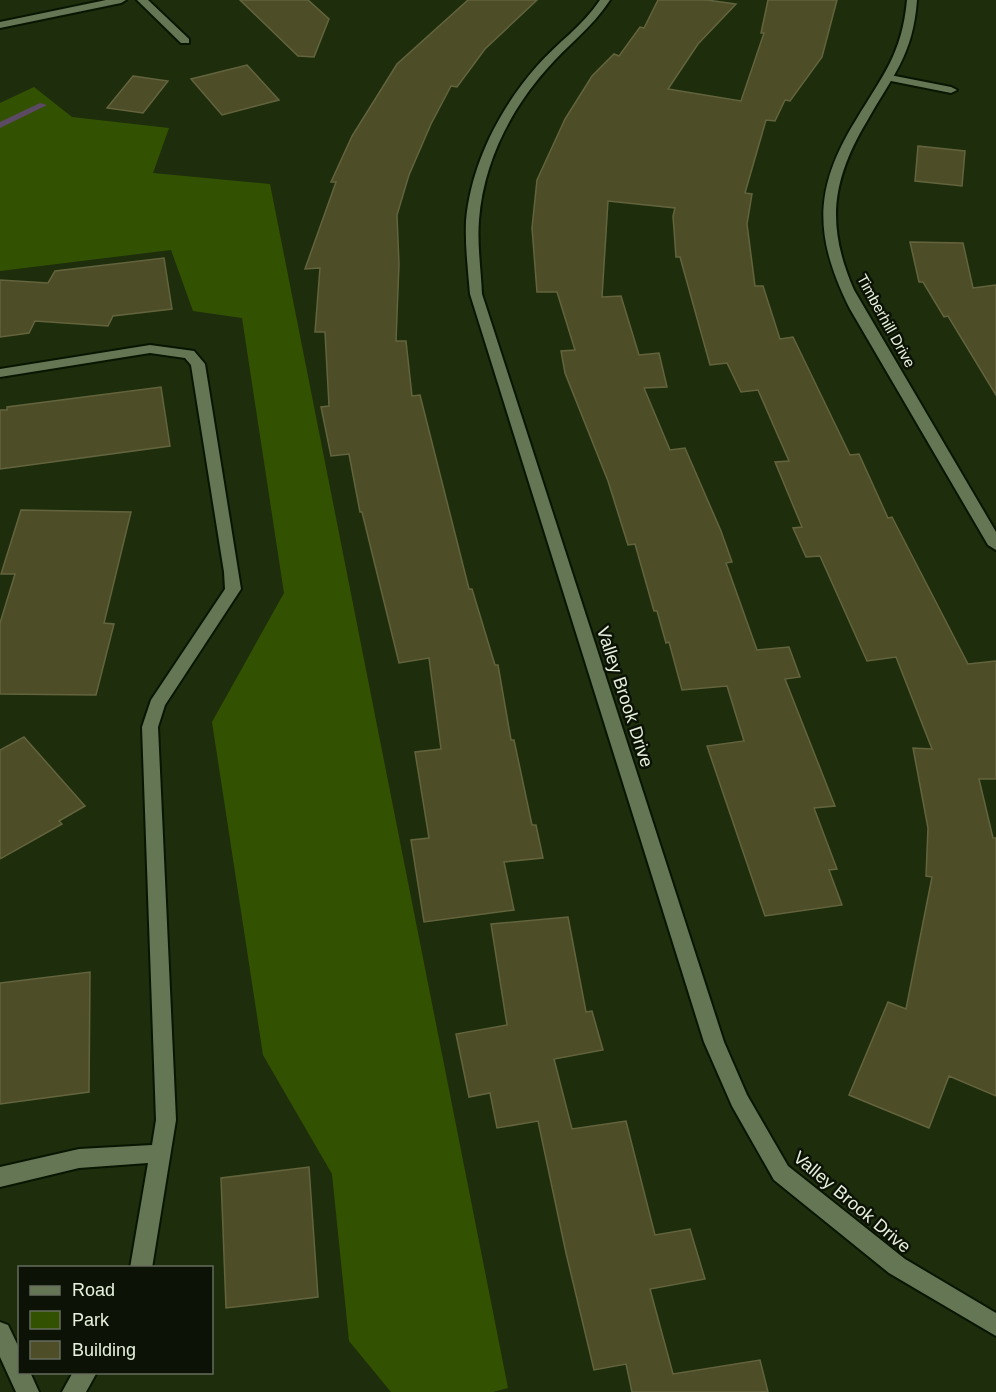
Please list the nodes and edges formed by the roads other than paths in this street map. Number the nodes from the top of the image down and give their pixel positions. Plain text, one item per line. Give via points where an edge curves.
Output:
1 (121, 0) edge
2 (142, 0) edge
3 (605, 0) edge
4 (912, 0) edge
5 (0, 25) edge
6 (185, 41) dead end
7 (890, 78) junction
8 (951, 90) dead end
9 (0, 373) edge
10 (996, 545) edge
11 (161, 1154) junction
12 (0, 1178) edge
13 (141, 1266) edge
14 (996, 1325) edge
15 (0, 1333) edge
16 (18, 1371) edge
17 (19, 1374) edge
18 (85, 1374) edge
19 (28, 1392) edge
20 (73, 1392) edge

1 - 5 street
2 - 6 street
3 - 14 street, Valley Brook Drive via 541,68 512,106 491,147 477,192 472,242 476,294 714,1042 739,1100 782,1173 897,1266
4 - 7 street, Timberhill Drive via 908,39
7 - 8 street
7 - 10 street, Timberhill Drive via 845,152 830,206 830,232 849,294
9 - 11 street via 150,349 189,354 198,364 234,589 157,704 150,727 166,1120
11 - 12 street via 97,1155 46,1163
11 - 13 street
15 - 16 street
17 - 19 street
18 - 20 street

